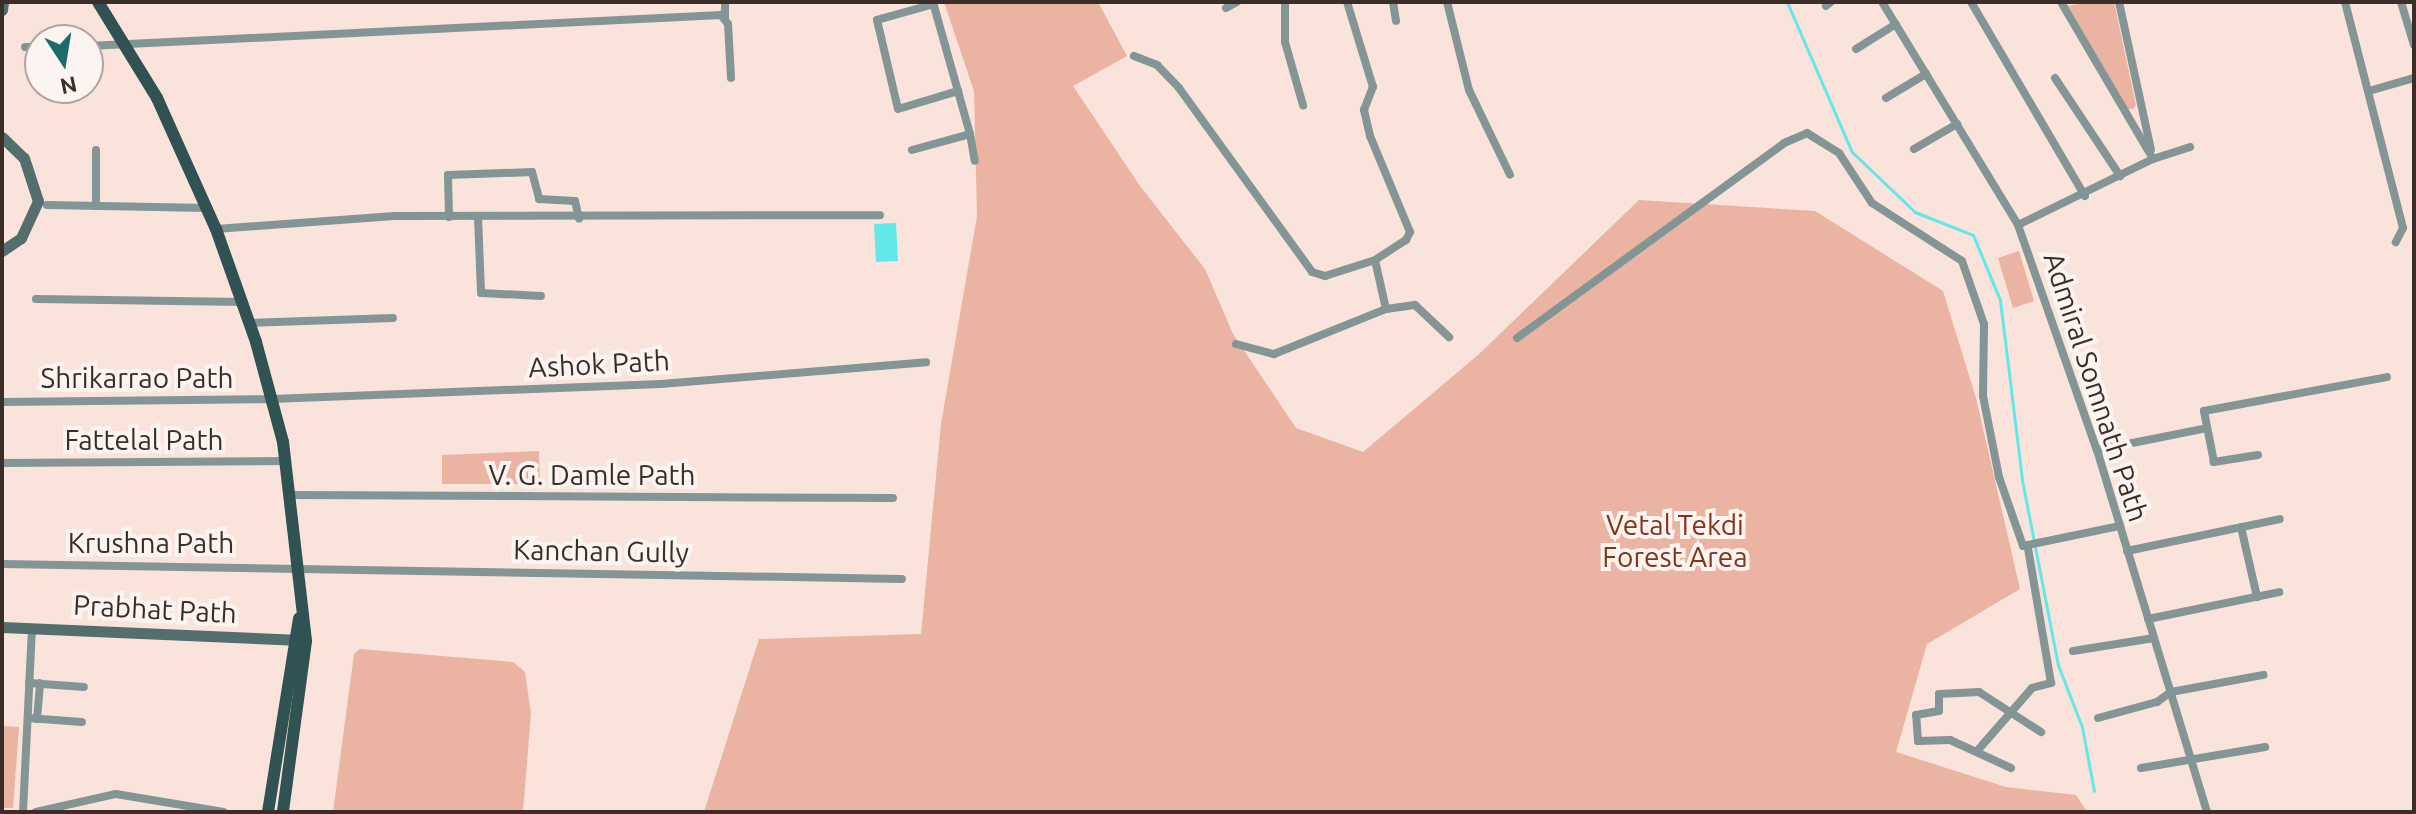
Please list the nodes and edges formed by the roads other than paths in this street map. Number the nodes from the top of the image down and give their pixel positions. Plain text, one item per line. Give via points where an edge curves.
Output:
1 (3, 2) edge
2 (98, 2) edge
3 (725, 2) edge
4 (1237, 2) edge
5 (1274, 2) edge
6 (1347, 2) edge
7 (1393, 2) edge
8 (1447, 2) edge
9 (1882, 2) edge
10 (1971, 2) edge
11 (2061, 2) edge
12 (2119, 2) edge
13 (2345, 2) edge
14 (2401, 2) edge
15 (933, 3) edge
16 (1285, 3) edge
17 (1226, 8) dead end
18 (2, 10) edge
19 (725, 18) junction
20 (1396, 21) dead end
21 (1896, 24) junction
22 (2414, 45) edge
23 (104, 46) edge
24 (127, 46) junction
25 (1856, 49) dead end
26 (1134, 56) dead end
27 (1926, 74) junction
28 (731, 78) dead end
29 (2055, 78) dead end
30 (2414, 78) edge
31 (958, 91) junction
32 (2369, 91) junction
33 (1886, 98) dead end
34 (1303, 105) dead end
35 (1957, 124) junction
36 (970, 134) junction
37 (2, 137) edge
38 (2190, 147) dead end
39 (1914, 149) dead end
40 (96, 150) dead end
41 (912, 150) dead end
42 (2153, 159) junction
43 (975, 161) dead end
44 (1510, 175) dead end
45 (2120, 176) junction
46 (2085, 196) junction
47 (47, 205) dead end
48 (96, 206) junction
49 (208, 208) junction
50 (880, 215) dead end
51 (449, 217) junction
52 (478, 217) junction
53 (579, 219) junction
54 (2018, 225) junction
55 (216, 229) junction
56 (2396, 242) dead end
57 (2, 251) edge
58 (1375, 260) junction
59 (541, 296) dead end
60 (36, 299) dead end
61 (243, 302) junction
62 (1386, 309) junction
63 (393, 318) dead end
64 (250, 323) junction
65 (1449, 337) dead end
66 (1517, 338) dead end
67 (1236, 344) dead end
68 (926, 362) dead end
69 (2387, 377) dead end
70 (272, 399) junction
71 (2, 402) edge
72 (2207, 428) junction
73 (2097, 450) junction
74 (2258, 455) dead end
75 (286, 461) junction
76 (2, 463) edge
77 (291, 495) junction
78 (893, 498) dead end
79 (2280, 519) dead end
80 (2120, 526) junction
81 (2241, 527) junction
82 (2029, 548) junction
83 (2127, 551) junction
84 (2, 564) edge
85 (299, 566) junction
86 (902, 579) dead end
87 (2279, 592) dead end
88 (2257, 597) junction
89 (2148, 619) junction
90 (2, 627) edge
91 (32, 628) junction
92 (2154, 638) junction
93 (299, 640) junction
94 (2073, 651) dead end
95 (2263, 675) dead end
96 (29, 683) junction
97 (40, 683) junction
98 (84, 687) dead end
99 (2171, 692) junction
100 (2009, 711) junction
101 (32, 718) junction
102 (2098, 718) dead end
103 (82, 722) dead end
104 (2041, 732) dead end
105 (2265, 747) dead end
106 (1978, 750) junction
107 (2192, 762) junction
108 (2011, 768) dead end
109 (2141, 768) dead end
110 (185, 808) edge
111 (23, 812) edge
112 (36, 812) edge
113 (223, 812) edge
114 (268, 812) edge
115 (283, 812) edge
116 (2207, 812) edge

1 - 18 street
2 - 24 main road
3 - 19 street
4 - 17 street
5 - 16 street
6 - 58 street via 1373,87 1364,110 1370,136 1410,232
7 - 20 street
8 - 44 street via 1469,90
9 - 21 street, Admiral Somnath Path
10 - 46 street
11 - 42 street
12 - 42 street
13 - 32 street
14 - 22 street
15 - 31 street
15 - 31 street via 877,20 898,109
16 - 34 street via 1285,42
19 - 24 street
19 - 28 street
21 - 25 street
21 - 27 street, Admiral Somnath Path
23 - 24 street
24 - 49 main road
26 - 58 street via 1157,65 1179,88 1315,274 1325,276
27 - 33 street
27 - 35 street, Admiral Somnath Path
29 - 45 street
30 - 32 street
31 - 36 street
32 - 56 street via 2403,228
35 - 39 street
35 - 54 street, Admiral Somnath Path
36 - 41 street
36 - 43 street
37 - 57 street via 24,158 38,201 21,238
38 - 42 street
40 - 48 street
42 - 45 street
45 - 46 street
46 - 54 street
47 - 48 street
48 - 49 street
49 - 55 main road
50 - 53 street
51 - 52 street
51 - 53 street via 448,175 532,172 539,199 575,201
51 - 55 street
52 - 53 street
52 - 59 street via 481,293
54 - 73 street, Admiral Somnath Path
55 - 61 main road
58 - 62 street
60 - 61 street
61 - 64 main road
62 - 65 street via 1415,305
62 - 67 street via 1274,354
63 - 64 street
64 - 70 main road
66 - 82 street via 1784,143 1807,133 1821,137 1839,153 1872,203 1962,261 1984,324 1983,396 1999,477
68 - 70 street, Ashok Path via 661,384
69 - 72 street via 2204,411
70 - 71 street, Shrikarrao Path
70 - 75 main road
72 - 73 street
72 - 74 street via 2214,462
73 - 80 street, Admiral Somnath Path
75 - 76 street, Fattelal Path
75 - 77 main road
77 - 78 street, V. G. Damle Path
77 - 85 main road
79 - 81 street
80 - 82 street
80 - 83 street, Admiral Somnath Path
81 - 83 street
81 - 88 street
82 - 100 street via 2051,683 2032,688
83 - 89 street, Admiral Somnath Path
84 - 85 street, Krushna Path
85 - 86 street, Kanchan Gully
85 - 93 main road
87 - 88 street
88 - 89 street
89 - 92 street, Admiral Somnath Path
90 - 91 street, Prabhat Path
91 - 93 street, Prabhat Path
91 - 96 street
92 - 94 street
92 - 99 street, Admiral Somnath Path
93 - 114 main road
93 - 115 main road
95 - 99 street
96 - 97 street
96 - 101 street
97 - 98 street
97 - 101 street
99 - 102 street via 2157,702
99 - 107 street, Admiral Somnath Path
100 - 104 street
100 - 106 street
100 - 106 street via 1979,692 1955,692 1939,694 1939,711 1916,715 1918,741 1950,740
101 - 103 street
101 - 111 street
105 - 107 street
106 - 108 street
107 - 109 street
107 - 116 street, Admiral Somnath Path
110 - 112 street via 116,794
110 - 113 street

